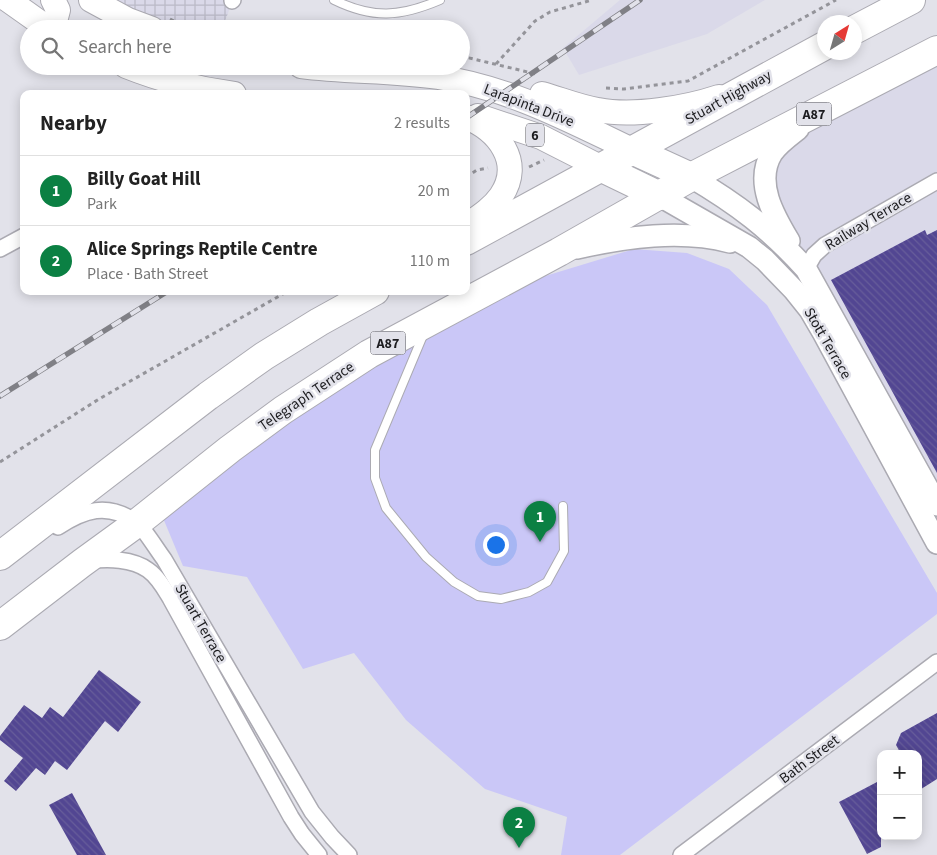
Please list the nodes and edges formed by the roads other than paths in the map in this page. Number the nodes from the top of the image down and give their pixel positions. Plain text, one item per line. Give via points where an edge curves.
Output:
1 (8, 0) edge
2 (54, 0) edge
3 (91, 0) edge
4 (334, 0) edge
5 (440, 0) edge
6 (911, 0) edge
7 (38, 20) edge
8 (54, 20) edge
9 (128, 20) edge
10 (862, 26) edge
11 (817, 50) edge
12 (937, 50) edge
13 (152, 75) edge
14 (423, 75) edge
15 (453, 75) edge
16 (467, 75) edge
17 (438, 77) junction
18 (203, 90) edge
19 (742, 90) junction
20 (830, 105) junction
21 (470, 116) edge
22 (470, 117) edge
23 (632, 150) junction
24 (600, 167) junction
25 (691, 177) junction
26 (937, 181) edge
27 (660, 196) junction
28 (470, 223) edge
29 (20, 238) edge
30 (470, 239) edge
31 (750, 247) junction
32 (0, 249) edge
33 (560, 252) junction
34 (806, 269) junction
35 (360, 295) edge
36 (368, 295) edge
37 (430, 320) junction
38 (319, 322) junction
39 (937, 505) edge
40 (563, 506) dead end
41 (137, 523) junction
42 (937, 543) edge
43 (0, 556) edge
44 (82, 562) junction
45 (0, 568) edge
46 (0, 626) edge
47 (937, 662) edge
48 (319, 855) edge
49 (349, 855) edge
50 (681, 855) edge

1 - 7 main road
2 - 8 main road via 58,10
3 - 9 main road
4 - 5 lane via 379,14 395,14
6 - 10 highway
11 - 19 highway, Stuart Highway
12 - 20 highway, A87
13 - 18 main road
14 - 17 main road, Larapinta Drive / 6
15 - 17 main road
16 - 19 main road via 492,79 598,110 623,113 708,101
17 - 23 main road, Larapinta Drive / 6 via 505,93 551,110
19 - 23 highway, Stuart Highway
20 - 25 highway, A87
20 - 34 main road via 773,152 765,178 779,224
21 - 24 main road, Larapinta Drive / 6 via 541,137
22 - 28 main road via 497,138 508,156 510,174 493,206
23 - 24 highway
23 - 25 highway, 6
24 - 27 highway, 6
24 - 30 highway
25 - 27 highway, Telegraph Terrace / A87
25 - 34 main road, Stott Terrace via 746,212 782,242
26 - 34 street, Railway Terrace via 825,245
27 - 31 main road, Stott Terrace
27 - 33 highway, Telegraph Terrace / A87
29 - 32 street
31 - 33 main road via 712,237 655,236
31 - 42 main road, Stott Terrace via 782,276 810,310
33 - 37 highway, Telegraph Terrace / A87
34 - 39 main road, Stott Terrace
35 - 38 main road
36 - 38 highway
37 - 40 lane via 375,450 375,478 386,508 426,557 454,582 478,596 501,599 529,592 547,582 564,551
37 - 41 highway, Telegraph Terrace / A87 via 369,354 283,410
38 - 43 highway via 208,396
41 - 44 highway, Telegraph Terrace / A87
41 - 45 street, Stuart Terrace via 112,512 87,512 74,516
41 - 49 street, Stuart Terrace via 164,559 308,805
44 - 46 highway, Telegraph Terrace / A87
44 - 48 street, Stuart Terrace via 124,562 147,569 156,577 291,818
47 - 50 street, Bath Street

